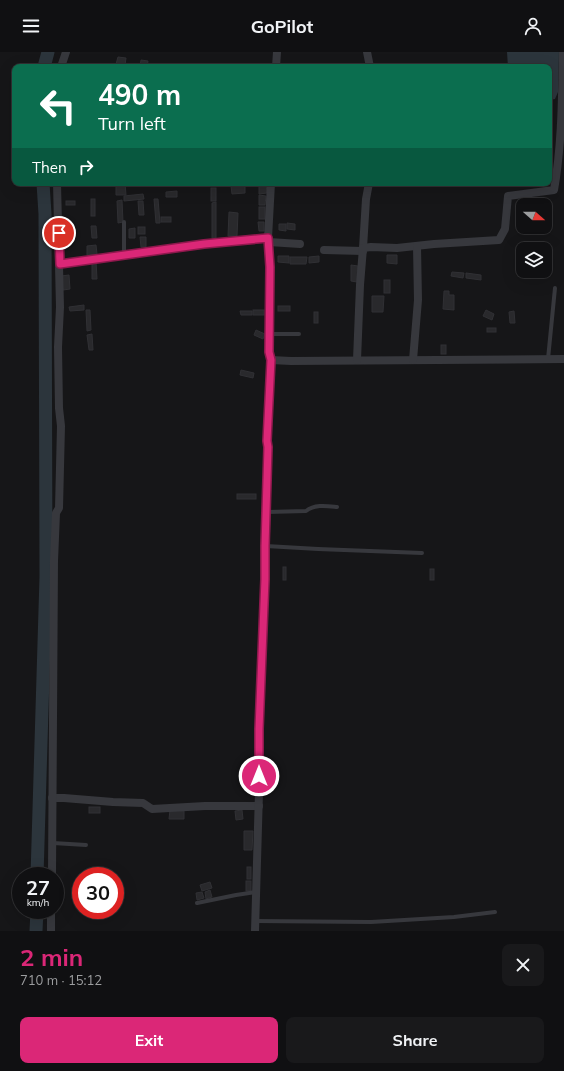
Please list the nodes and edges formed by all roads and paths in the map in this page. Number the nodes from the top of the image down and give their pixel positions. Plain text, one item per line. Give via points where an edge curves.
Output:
1 (66, 52) edge
2 (277, 52) edge
3 (367, 52) edge
4 (372, 52) edge
5 (563, 52) edge
6 (62, 64) edge
7 (276, 64) edge
8 (369, 64) edge
9 (370, 64) edge
10 (57, 186) edge
11 (271, 186) edge
12 (368, 186) edge
13 (124, 222) dead end
14 (269, 240) junction
15 (300, 244) dead end
16 (417, 246) junction
17 (324, 250) dead end
18 (363, 250) junction
19 (124, 255) junction
20 (60, 264) junction
21 (555, 288) dead end
22 (269, 334) junction
23 (299, 334) dead end
24 (548, 359) junction
25 (564, 359) edge
26 (271, 360) junction
27 (357, 360) junction
28 (413, 360) junction
29 (337, 507) dead end
30 (266, 512) junction
31 (265, 546) junction
32 (422, 553) dead end
33 (52, 798) junction
34 (259, 806) junction
35 (53, 843) junction
36 (86, 845) dead end
37 (52, 867) edge
38 (256, 892) junction
39 (197, 903) dead end
40 (495, 912) dead end
41 (51, 919) edge
42 (255, 921) junction
43 (51, 931) edge
44 (255, 931) edge

1 - 6 street
2 - 7 street
3 - 8 street
4 - 9 street
5 - 16 street via 559,162 554,190 508,196 505,229 499,240
10 - 20 street
11 - 14 street
12 - 18 street
13 - 19 lane
14 - 15 street
14 - 19 street via 204,244
14 - 22 street
16 - 18 street via 371,247
16 - 28 street via 418,300
17 - 18 street
18 - 27 street
19 - 20 street
20 - 33 street via 58,408 61,426 59,508 56,513 54,561
21 - 24 lane
22 - 23 lane
22 - 26 street
24 - 25 street
24 - 28 street
26 - 27 street
26 - 30 street
27 - 28 street
29 - 30 lane via 320,506 306,511
30 - 31 street
31 - 32 lane
31 - 34 street
33 - 34 street via 143,803 152,809
33 - 35 street
34 - 38 street
35 - 36 lane
35 - 37 street
38 - 39 lane
38 - 42 street
40 - 42 lane via 371,922
41 - 43 street
42 - 44 street

